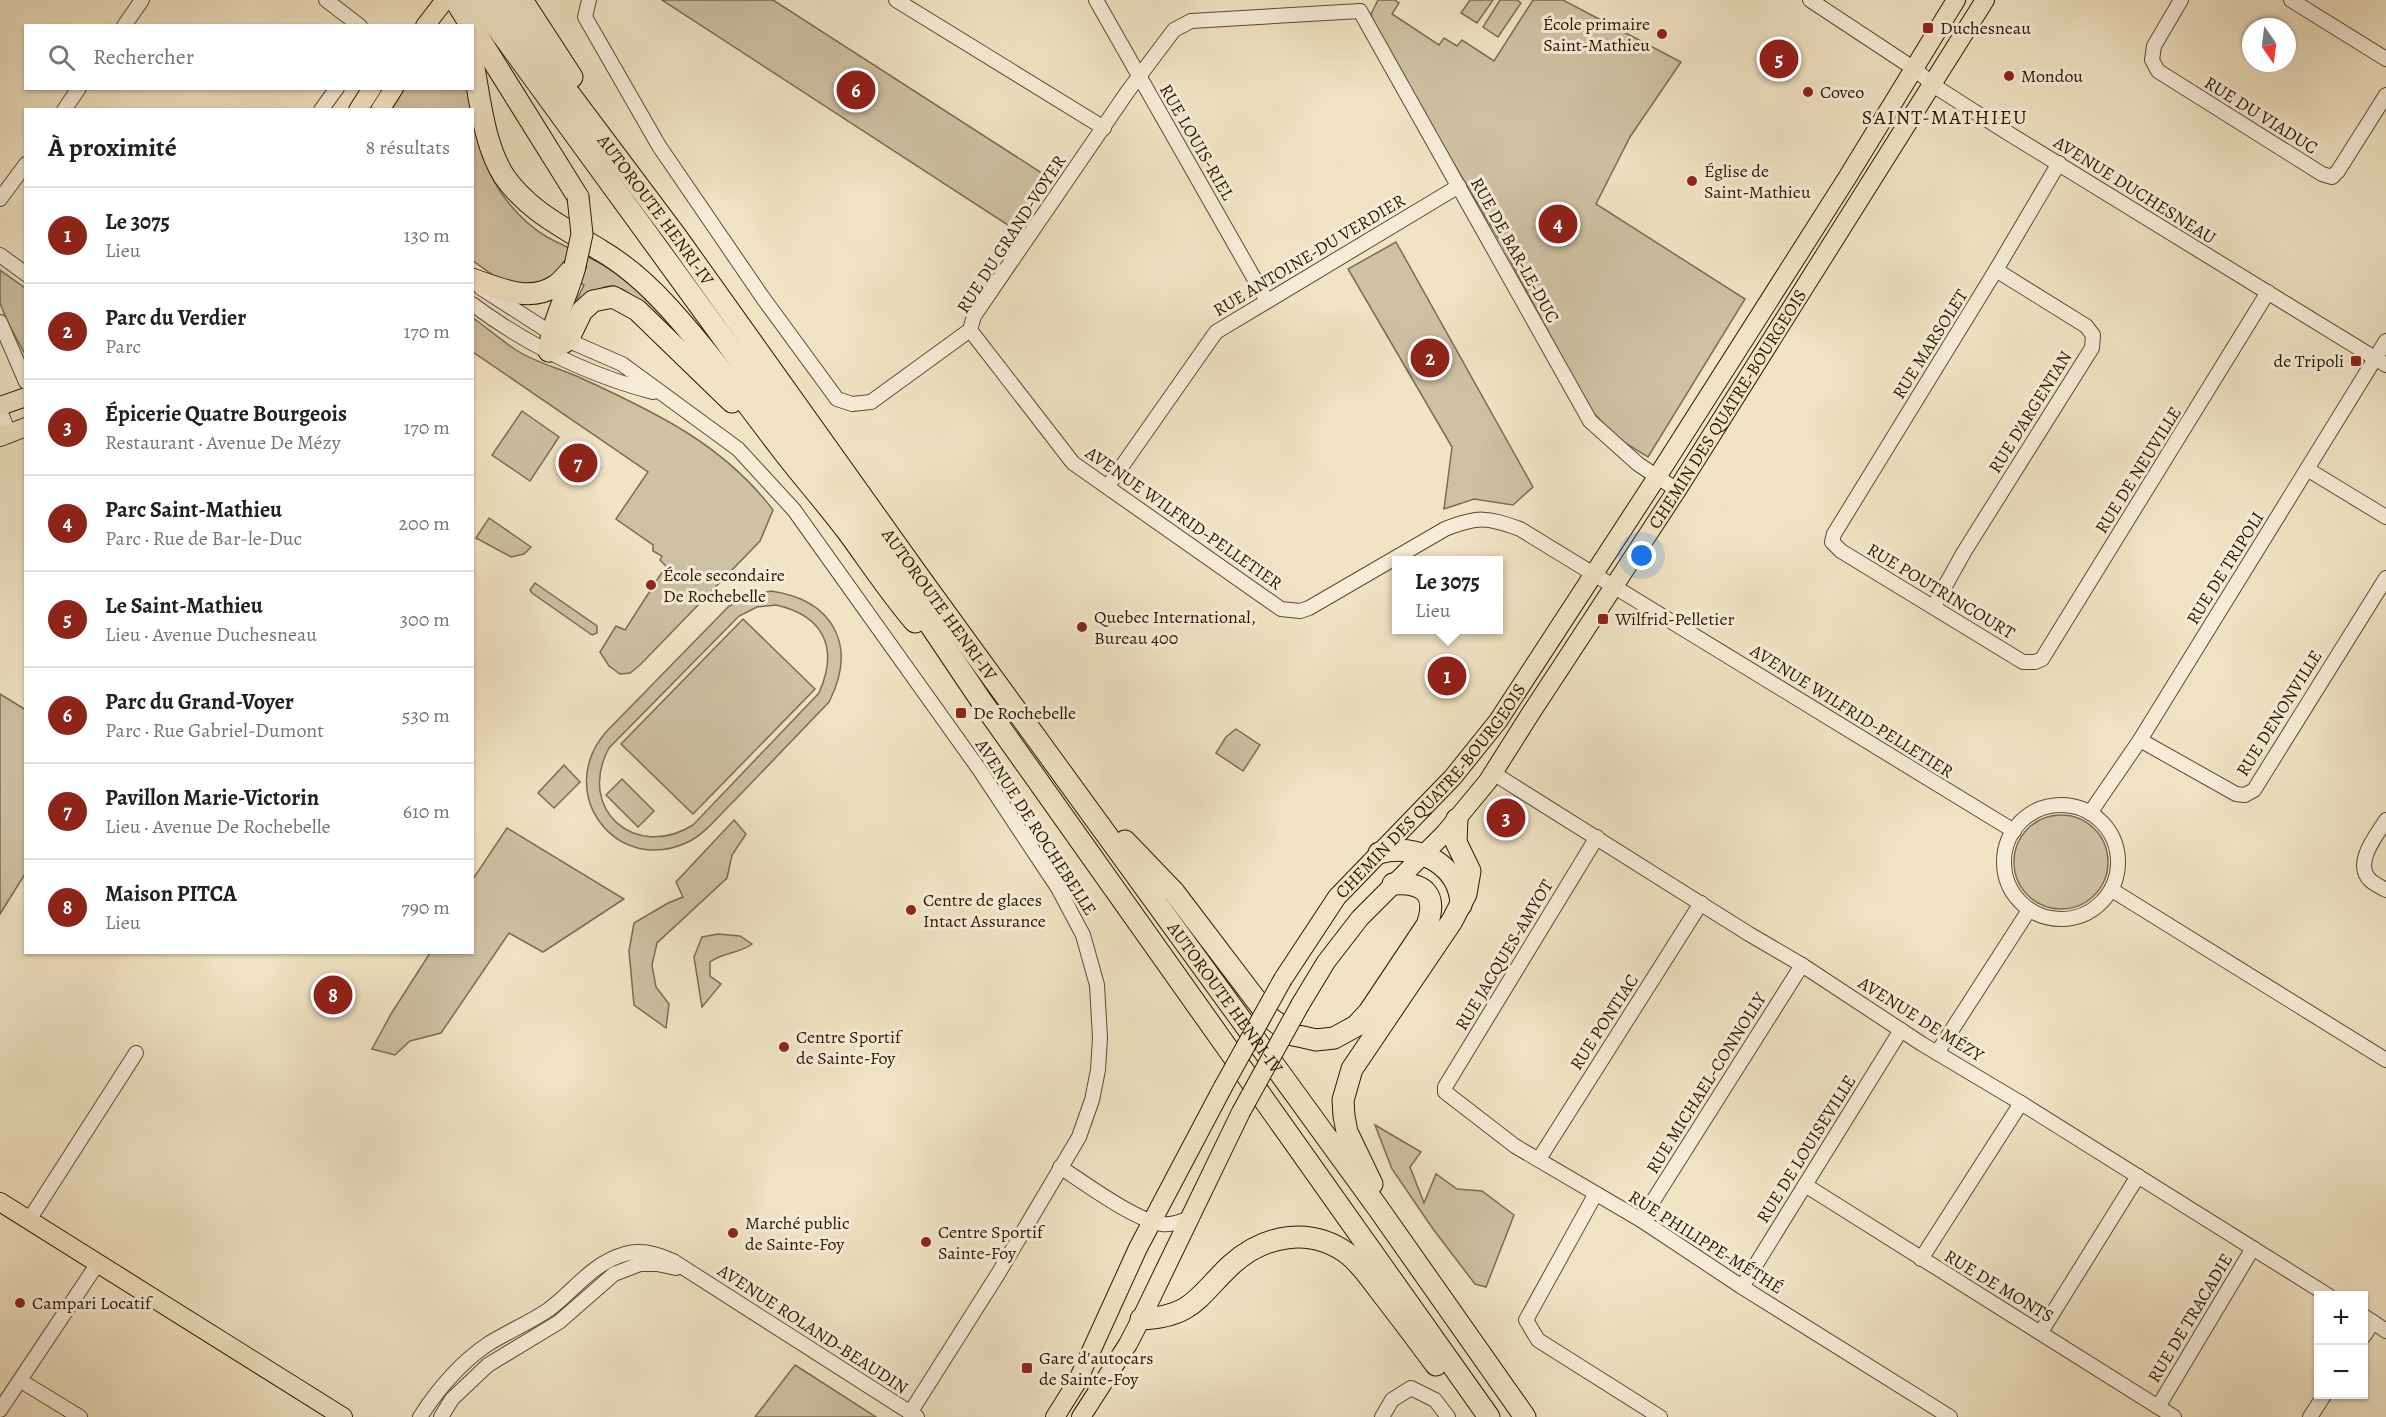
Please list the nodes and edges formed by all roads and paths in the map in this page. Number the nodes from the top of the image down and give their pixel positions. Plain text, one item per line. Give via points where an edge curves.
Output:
1 (142, 0) edge
2 (326, 0) edge
3 (445, 0) edge
4 (499, 0) edge
5 (522, 0) edge
6 (589, 0) edge
7 (896, 0) edge
8 (1096, 0) edge
9 (1809, 0) edge
10 (1956, 0) edge
11 (1985, 0) edge
12 (2181, 0) edge
13 (2291, 0) edge
14 (1364, 5) edge
15 (471, 16) edge
16 (125, 24) edge
17 (357, 24) edge
18 (427, 24) edge
19 (2386, 59) edge
20 (474, 68) edge
21 (1913, 68) junction
22 (1139, 77) junction
23 (1932, 84) junction
24 (78, 90) edge
25 (336, 90) edge
26 (371, 90) edge
27 (393, 90) edge
28 (2386, 95) edge
29 (65, 108) edge
30 (322, 108) edge
31 (359, 108) edge
32 (381, 108) edge
33 (1104, 128) junction
34 (2059, 163) junction
35 (24, 167) edge
36 (1459, 186) junction
37 (0, 199) edge
38 (676, 236) junction
39 (0, 255) edge
40 (1996, 270) junction
41 (24, 273) edge
42 (571, 274) junction
43 (474, 282) edge
44 (474, 282) edge
45 (2268, 292) junction
46 (1268, 301) junction
47 (474, 305) edge
48 (0, 322) edge
49 (970, 330) junction
50 (2386, 340) edge
51 (556, 341) junction
52 (2381, 362) edge
53 (24, 377) edge
54 (661, 394) junction
55 (24, 398) edge
56 (0, 408) edge
57 (11, 433) edge
58 (778, 446) junction
59 (2307, 469) junction
60 (1657, 477) junction
61 (1108, 486) junction
62 (1677, 490) junction
63 (2386, 517) edge
64 (1832, 543) joint
65 (1399, 556) edge
66 (1392, 560) edge
67 (1594, 575) junction
68 (2386, 578) edge
69 (1614, 586) junction
70 (1934, 606) junction
71 (2035, 663) joint
72 (982, 702) junction
73 (2140, 740) junction
74 (1493, 773) junction
75 (1067, 779) junction
76 (2090, 813) junction
77 (1457, 819) junction
78 (2386, 820) edge
79 (2014, 831) junction
80 (1597, 837) junction
81 (1379, 853) junction
82 (1424, 854) junction
83 (1393, 884) junction
84 (2386, 890) edge
85 (2112, 891) junction
86 (1701, 903) junction
87 (1461, 904) junction
88 (2029, 910) junction
89 (1802, 964) junction
90 (1901, 1030) junction
91 (136, 1053) dead end
92 (1937, 1053) junction
93 (2386, 1060) edge
94 (1445, 1092) joint
95 (2021, 1103) junction
96 (1539, 1159) junction
97 (1060, 1167) junction
98 (2138, 1176) junction
99 (1805, 1185) junction
100 (1595, 1195) junction
101 (0, 1202) edge
102 (1378, 1208) junction
103 (1190, 1218) junction
104 (28, 1220) junction
105 (1641, 1220) junction
106 (1152, 1222) junction
107 (2253, 1248) junction
108 (1920, 1259) junction
109 (98, 1263) junction
110 (690, 1272) junction
111 (1742, 1287) junction
112 (2321, 1291) edge
113 (1142, 1319) junction
114 (2368, 1319) edge
115 (2386, 1331) edge
116 (2041, 1332) junction
117 (21, 1381) junction
118 (1473, 1394) junction
119 (2322, 1399) edge
120 (2158, 1407) junction
121 (0, 1410) edge
122 (913, 1415) edge
123 (80, 1417) edge
124 (344, 1417) edge
125 (420, 1417) edge
126 (441, 1417) edge
127 (1055, 1417) edge
128 (1081, 1417) edge
129 (1382, 1417) edge
130 (1448, 1417) edge
131 (1489, 1417) edge
132 (1525, 1417) edge
133 (1660, 1417) edge
134 (1950, 1417) edge
135 (2175, 1417) edge
136 (2310, 1417) edge

1 - 16 street
2 - 17 street
3 - 18 main road
4 - 38 highway, AUTOROUTE HENRI-IV
5 - 38 highway
6 - 49 street, RUE DU GRAND-VOYER via 585,17 659,146 837,399 852,404 871,402
7 - 33 street
8 - 22 street, RUE LOUIS-RIEL
9 - 21 street, AVENUE DUCHESNEAU
10 - 21 main road, CHEMIN DES QUATRE-BOURGEOIS
11 - 23 main road, CHEMIN DES QUATRE-BOURGEOIS
12 - 28 street, RUE DU VIADUC via 2154,46 2152,60 2158,72 2322,174 2332,177 2338,171
13 - 19 street
14 - 22 street, RUE DU GRAND-VOYER via 1191,21 1174,30
14 - 36 street, RUE DE BAR-LE-DUC
15 - 42 highway, bridge via 574,174 582,234
15 - 72 highway, AUTOROUTE HENRI-IV via 906,589
20 - 58 highway via 494,154 513,188 532,207 624,266 655,293 747,401
21 - 23 street, AVENUE DUCHESNEAU
21 - 60 main road, CHEMIN DES QUATRE-BOURGEOIS
22 - 33 street, RUE DU GRAND-VOYER
22 - 46 street, RUE LOUIS-RIEL
23 - 34 street, AVENUE DUCHESNEAU
23 - 62 main road, CHEMIN DES QUATRE-BOURGEOIS
24 - 29 street
25 - 30 street
26 - 31 main road
27 - 32 main road
33 - 49 street, RUE DU GRAND-VOYER via 974,316
34 - 40 street, RUE MARSOLET
34 - 45 street, AVENUE DUCHESNEAU
35 - 37 street
36 - 46 street, RUE ANTOINE-DU VERDIER
36 - 60 street, RUE DE BAR-LE-DUC via 1590,421
38 - 75 highway, AUTOROUTE HENRI-IV
39 - 41 street
40 - 64 street, RUE MARSOLET
40 - 70 street, RUE D'ARGENTAN via 2086,326 2093,335 2092,348
42 - 43 highway via 555,286 527,294
42 - 51 highway
44 - 51 street, AVENUE DE ROCHEBELLE
45 - 52 street, AVENUE DUCHESNEAU
45 - 71 street, RUE DE NEUVILLE via 2049,648
46 - 61 street, RUE ANTOINE-DU VERDIER via 1216,332
47 - 51 street, AVENUE DE ROCHEBELLE via 494,320
48 - 53 street
49 - 61 street, AVENUE WILFRID-PELLETIER via 1073,463
50 - 52 street, RUE DE TRIPOLI
51 - 54 street, AVENUE DE ROCHEBELLE via 622,364
51 - 54 street, AVENUE DE ROCHEBELLE via 613,381
51 - 58 highway via 593,301 613,297 625,302
52 - 59 street, RUE DE TRIPOLI
54 - 97 street, AVENUE DE ROCHEBELLE via 738,449 794,510 979,769 1072,911 1097,985 1100,1038 1092,1100 1078,1137
55 - 56 main road
56 - 57 street
58 - 72 highway via 894,598
59 - 63 street
59 - 73 street, RUE DE TRIPOLI
60 - 62 street, RUE DE BAR-LE-DUC
60 - 67 main road, CHEMIN DES QUATRE-BOURGEOIS
61 - 66 street, AVENUE WILFRID-PELLETIER via 1281,609 1309,608
62 - 69 main road, CHEMIN DES QUATRE-BOURGEOIS
64 - 70 street, RUE POUTRINCOURT
65 - 67 street, AVENUE WILFRID-PELLETIER via 1445,529 1468,520 1490,518 1520,529
67 - 69 street, AVENUE WILFRID-PELLETIER
67 - 81 main road, CHEMIN DES QUATRE-BOURGEOIS via 1488,735
68 - 73 street, RUE DENONVILLE via 2254,790 2236,794
69 - 74 main road, CHEMIN DES QUATRE-BOURGEOIS
69 - 79 street, AVENUE WILFRID-PELLETIER
70 - 71 street, RUE POUTRINCOURT via 2023,662
72 - 118 highway, AUTOROUTE HENRI-IV
73 - 76 street, RUE DE TRIPOLI
74 - 77 main road, CHEMIN DES QUATRE-BOURGEOIS
74 - 80 street, AVENUE DE MÉZY
75 - 83 highway via 1174,892 1269,1017 1293,1035 1326,1039 1356,1026 1415,944 1431,914 1429,896 1416,885
75 - 102 highway, AUTOROUTE HENRI-IV
76 - 79 street via 2074,806 2056,805 2023,819
76 - 85 street via 2104,824 2114,840 2118,857
77 - 82 main road, CHEMIN DES QUATRE-BOURGEOIS
77 - 87 highway via 1456,842 1470,871 1470,883
78 - 84 street via 2365,854 2364,868 2369,879
79 - 88 street via 2005,849 2007,883
80 - 86 street, AVENUE DE MÉZY
80 - 94 street, RUE JACQUES-AMYOT
81 - 82 highway via 1402,849
81 - 106 main road, CHEMIN DES QUATRE-BOURGEOIS, bridge via 1337,897 1304,944
82 - 83 main road, CHEMIN DES QUATRE-BOURGEOIS
82 - 87 highway via 1452,875
83 - 103 main road, CHEMIN DES QUATRE-BOURGEOIS, bridge via 1347,933 1300,1005 1241,1112
85 - 88 street via 2082,915 2064,919
85 - 93 street
86 - 89 street, AVENUE DE MÉZY
86 - 96 street, RUE PONTIAC
87 - 102 highway via 1360,1056 1348,1083 1344,1100 1347,1132 1371,1182
88 - 92 street
89 - 90 street, AVENUE DE MÉZY
89 - 105 street, RUE MICHAEL-CONNOLLY
90 - 92 street, AVENUE DE MÉZY
90 - 99 street, RUE DE LOUISEVILLE
91 - 104 street
92 - 95 street, AVENUE DE MÉZY
94 - 96 street, RUE PHILIPPE-MÉTHÉ via 1515,1146
95 - 98 street, AVENUE DE MÉZY
95 - 108 street
96 - 100 street, RUE PHILIPPE-MÉTHÉ
97 - 106 street
97 - 122 street, AVENUE DE ROCHEBELLE
98 - 107 street, AVENUE DE MÉZY
98 - 116 street
99 - 108 street, RUE DE MONTS
99 - 111 street, RUE DE LOUISEVILLE
100 - 105 street, RUE PHILIPPE-MÉTHÉ
100 - 133 street via 1526,1320 1538,1340
101 - 104 main road
102 - 132 highway, AUTOROUTE HENRI-IV
103 - 106 street via 1170,1224
103 - 113 main road, CHEMIN DES QUATRE-BOURGEOIS
104 - 109 main road
105 - 111 street, RUE PHILIPPE-MÉTHÉ
106 - 127 main road, CHEMIN DES QUATRE-BOURGEOIS via 1077,1382
107 - 112 street, AVENUE DE MÉZY
107 - 120 street, RUE DE TRACADIE
108 - 116 street, RUE DE MONTS
109 - 117 street
109 - 124 main road
110 - 122 street, AVENUE ROLAND-BEAUDIN
110 - 125 street, AVENUE ROLAND-BEAUDIN via 660,1255 644,1252 627,1253 595,1268 548,1310 487,1345 457,1370 435,1393
110 - 126 street, AVENUE ROLAND-BEAUDIN via 640,1264 614,1274 559,1322 488,1365 452,1399
111 - 134 street, RUE PHILIPPE-MÉTHÉ
113 - 118 highway via 1173,1315 1196,1303 1232,1265 1260,1245 1284,1237 1307,1236 1336,1246 1357,1262 1448,1380
113 - 128 main road, CHEMIN DES QUATRE-BOURGEOIS
114 - 115 street
116 - 120 street, RUE DE MONTS
117 - 121 street
117 - 123 street
118 - 131 highway, AUTOROUTE HENRI-IV
119 - 136 street
120 - 135 street, RUE DE MONTS
129 - 130 street via 1392,1400 1411,1388 1435,1400

